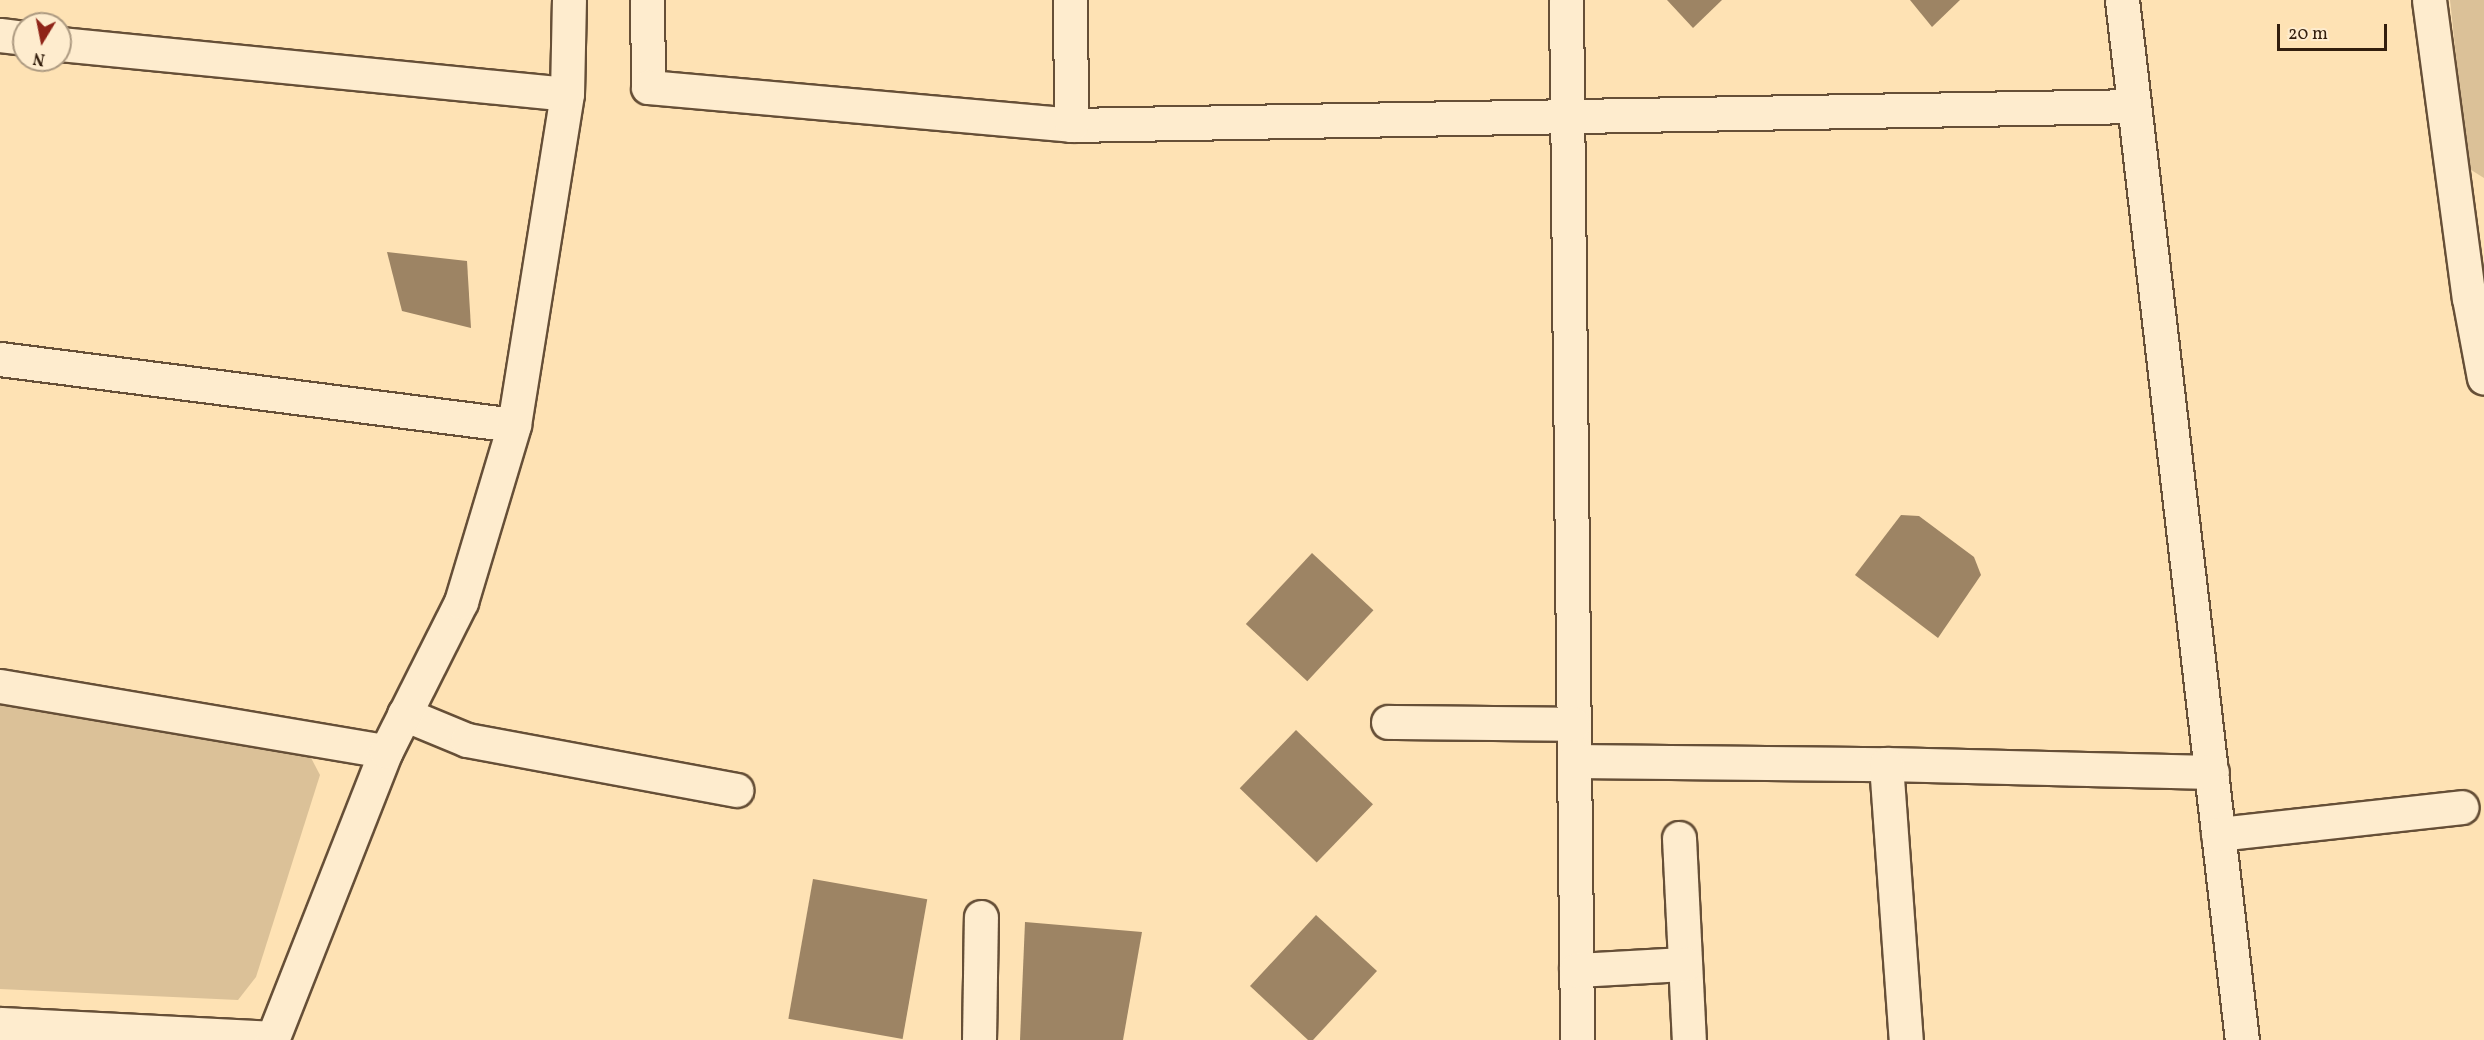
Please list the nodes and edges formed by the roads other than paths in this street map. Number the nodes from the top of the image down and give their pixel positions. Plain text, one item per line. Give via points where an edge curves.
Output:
1 (569, 0) edge
2 (647, 0) edge
3 (1070, 0) edge
4 (1566, 0) edge
5 (2122, 0) edge
6 (2429, 0) edge
7 (72, 45) edge
8 (567, 94) junction
9 (2134, 106) junction
10 (1567, 114) junction
11 (1071, 125) junction
12 (2476, 299) edge
13 (0, 359) edge
14 (2484, 378) edge
15 (514, 424) junction
16 (0, 686) edge
17 (404, 714) junction
18 (1388, 722) dead end
19 (1574, 724) junction
20 (386, 751) junction
21 (1574, 761) junction
22 (1886, 764) junction
23 (2212, 772) junction
24 (736, 790) dead end
25 (2462, 807) dead end
26 (2218, 834) junction
27 (1679, 838) dead end
28 (981, 917) dead end
29 (1685, 964) junction
30 (1576, 970) junction
31 (0, 1024) edge
32 (273, 1039) edge
33 (979, 1040) edge
34 (1577, 1040) edge
35 (1689, 1040) edge
36 (1905, 1040) edge
37 (2242, 1040) edge

1 - 8 street
2 - 11 street via 648,87
3 - 11 street
4 - 10 street
5 - 9 street
6 - 12 street
7 - 8 street
8 - 15 street
9 - 10 street
9 - 23 street
10 - 11 street
10 - 19 street
12 - 14 street
13 - 15 street
15 - 17 street via 461,602
16 - 20 street
17 - 20 street
17 - 24 street via 467,740
18 - 19 street
19 - 21 street
20 - 32 street
21 - 22 street
21 - 30 street
22 - 23 street
22 - 36 street
23 - 26 street
25 - 26 street
26 - 37 street
27 - 29 street
28 - 33 street
29 - 30 street
29 - 35 street
30 - 34 street
31 - 32 street

